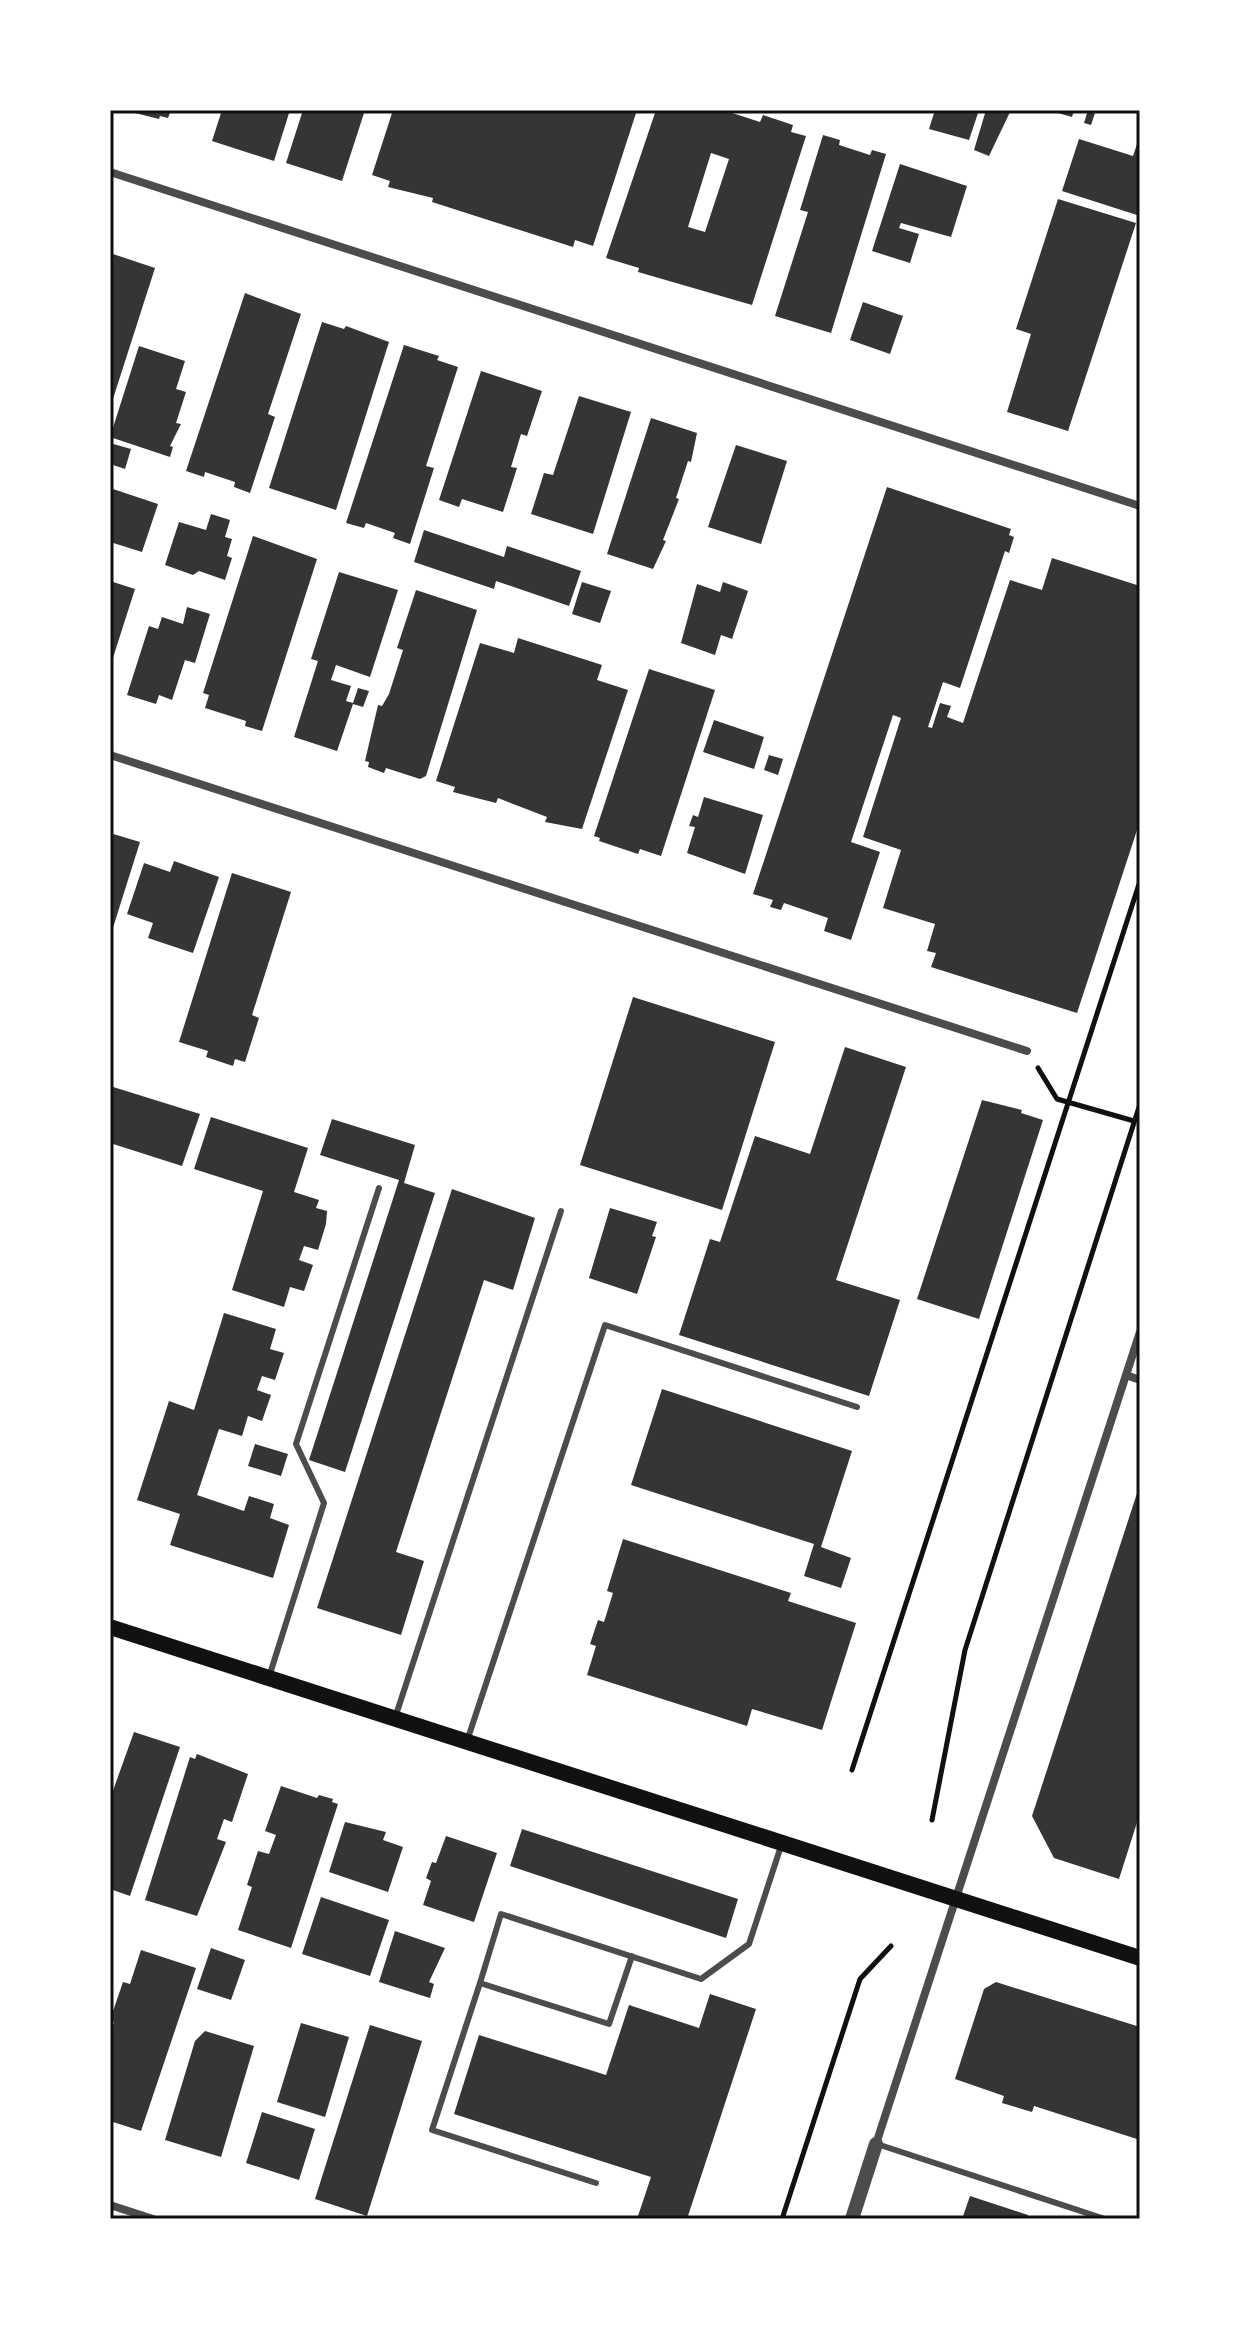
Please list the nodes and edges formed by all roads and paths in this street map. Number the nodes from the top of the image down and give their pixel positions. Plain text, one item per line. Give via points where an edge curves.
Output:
1 (110, 172) edge
2 (1140, 506) edge
3 (110, 755) edge
4 (1140, 881) edge
5 (1027, 1051) joint
6 (1068, 1102) junction
7 (1140, 1104) edge
8 (1134, 1121) junction
9 (379, 1188) dead end
10 (561, 1211) dead end
11 (1140, 1332) edge
12 (1126, 1375) junction
13 (1140, 1380) edge
14 (857, 1407) dead end
15 (110, 1627) edge
16 (269, 1677) junction
17 (395, 1718) junction
18 (467, 1741) junction
19 (852, 1770) dead end
20 (932, 1820) dead end
21 (782, 1842) junction
22 (957, 1899) junction
23 (891, 1946) dead end
24 (632, 1956) junction
25 (1140, 1958) edge
26 (480, 1983) junction
27 (876, 2144) junction
28 (596, 2183) dead end
29 (110, 2205) edge
30 (1095, 2217) edge
31 (153, 2219) edge
32 (782, 2219) edge
33 (852, 2219) edge
34 (1105, 2219) edge

1 - 2 street
3 - 5 street
4 - 6 path
5 - 6 path via 1057,1099
6 - 8 path
6 - 19 path
7 - 8 path
8 - 20 path via 965,1650
9 - 16 lane via 296,1444 324,1503
10 - 17 lane
11 - 12 street
12 - 13 street
12 - 22 street
14 - 18 lane via 605,1325
15 - 16 main road
16 - 17 main road
17 - 18 main road
18 - 21 main road
21 - 22 main road
21 - 24 lane via 749,1944 701,1979
22 - 25 main road
22 - 27 street
23 - 32 path via 860,1979
24 - 26 lane via 609,2024
24 - 26 lane via 501,1914
26 - 28 lane via 432,2130
27 - 30 lane
27 - 33 street
29 - 31 street
30 - 34 lane

